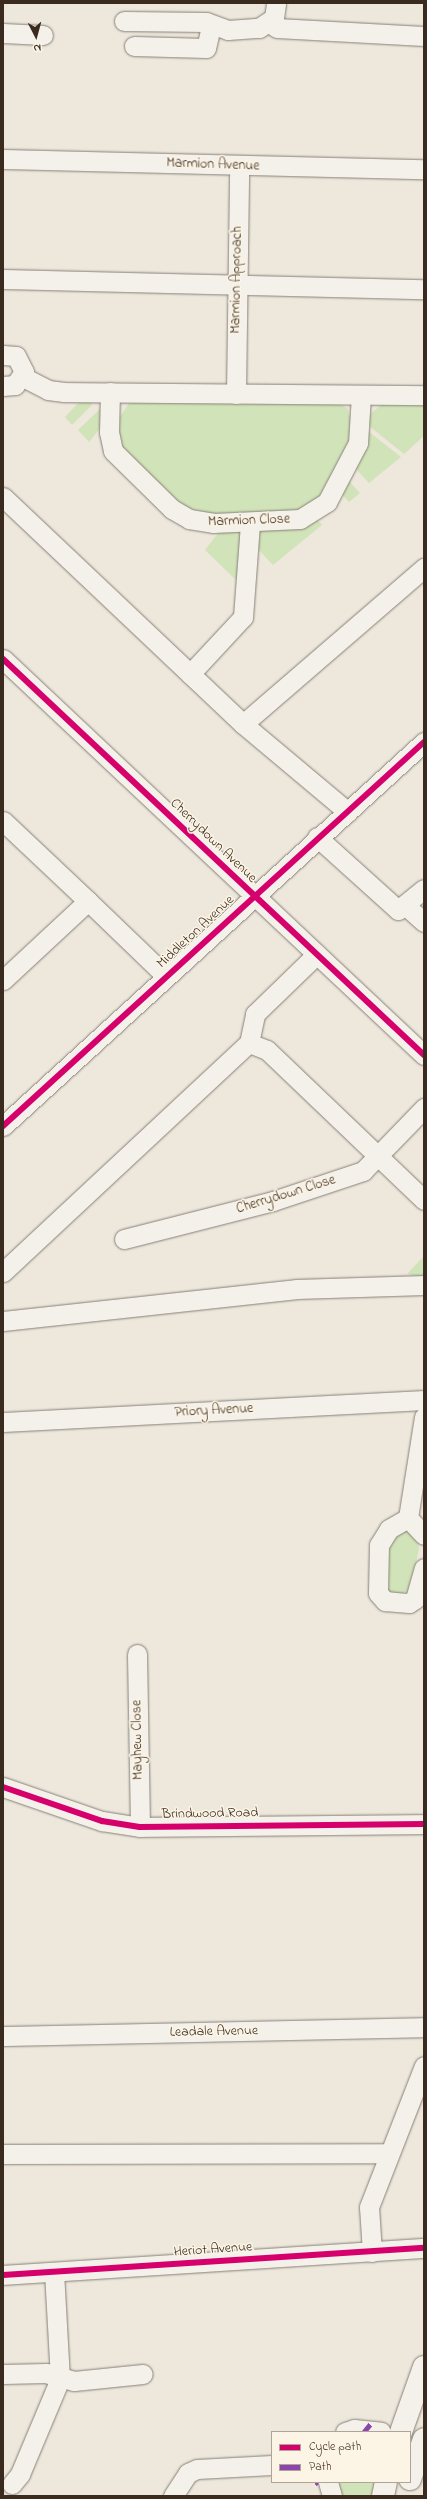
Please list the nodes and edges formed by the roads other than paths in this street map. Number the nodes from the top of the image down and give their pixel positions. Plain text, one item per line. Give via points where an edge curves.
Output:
1 (276, 3) edge
2 (124, 21) dead end
3 (269, 22) junction
4 (211, 26) junction
5 (3, 33) edge
6 (43, 35) dead end
7 (424, 36) edge
8 (134, 46) dead end
9 (3, 159) edge
10 (239, 166) junction
11 (424, 169) edge
12 (3, 279) edge
13 (238, 285) junction
14 (424, 289) edge
15 (3, 355) edge
16 (23, 377) junction
17 (3, 386) edge
18 (110, 392) junction
19 (236, 394) junction
20 (362, 395) junction
21 (424, 395) edge
22 (3, 497) edge
23 (250, 523) junction
24 (424, 568) edge
25 (3, 659) edge
26 (190, 674) junction
27 (243, 724) junction
28 (424, 742) edge
29 (348, 812) junction
30 (3, 821) edge
31 (317, 837) junction
32 (424, 889) edge
33 (253, 896) junction
34 (88, 901) junction
35 (406, 906) junction
36 (424, 922) edge
37 (317, 954) junction
38 (166, 976) junction
39 (3, 980) edge
40 (249, 1043) junction
41 (424, 1055) edge
42 (424, 1108) edge
43 (3, 1126) edge
44 (379, 1155) junction
45 (424, 1200) edge
46 (124, 1239) dead end
47 (3, 1272) edge
48 (424, 1285) edge
49 (3, 1321) edge
50 (424, 1400) edge
51 (424, 1417) edge
52 (3, 1422) edge
53 (408, 1518) junction
54 (424, 1535) edge
55 (424, 1568) edge
56 (137, 1654) dead end
57 (3, 1787) edge
58 (424, 1824) edge
59 (140, 1827) junction
60 (424, 2027) edge
61 (3, 2036) edge
62 (424, 2066) edge
63 (388, 2153) junction
64 (3, 2154) edge
65 (424, 2248) edge
66 (372, 2252) junction
67 (54, 2272) junction
68 (3, 2275) edge
69 (424, 2367) edge
70 (3, 2374) edge
71 (143, 2374) dead end
72 (60, 2379) junction
73 (348, 2431) edge
74 (372, 2431) edge
75 (401, 2431) edge
76 (419, 2442) edge
77 (271, 2465) edge
78 (411, 2475) edge
79 (328, 2483) edge
80 (386, 2483) edge
81 (409, 2483) edge
82 (11, 2485) edge
83 (173, 2496) edge
84 (332, 2496) edge
85 (383, 2496) edge
86 (404, 2496) edge

1 - 3 street
2 - 4 street via 206,22
3 - 4 street via 244,29
3 - 7 street via 277,28
4 - 8 street via 206,48
5 - 6 street
9 - 10 street, Marmion Avenue
10 - 11 street, Marmion Avenue
10 - 13 street, Marmion Approach
12 - 13 street
13 - 14 street
13 - 19 street, Marmion Approach
15 - 16 street via 11,354 20,360
16 - 17 street via 15,385
16 - 18 street via 48,390
18 - 19 street
18 - 23 street, Marmion Close via 109,432 113,451 122,463 172,509 189,519
19 - 20 street
20 - 21 street
20 - 23 street, Marmion Close via 358,443 327,502 300,519
22 - 26 street
23 - 26 street via 243,618
24 - 27 street
25 - 33 street, Cherrydown Avenue
26 - 27 street
27 - 29 street
28 - 29 street, Middleton Avenue
29 - 31 street, Middleton Avenue
30 - 34 street
31 - 33 street, Middleton Avenue
31 - 35 street via 391,906 398,910
32 - 35 street
33 - 37 street, Cherrydown Avenue
33 - 38 street, Middleton Avenue
34 - 38 street
34 - 39 street
35 - 36 street
37 - 40 street via 255,1014
37 - 41 street, Cherrydown Avenue
38 - 43 street, Middleton Avenue
40 - 44 street via 267,1050
40 - 47 street
42 - 44 street, Cherrydown Close
44 - 45 street
44 - 46 street, Cherrydown Close via 363,1171 281,1198
48 - 49 street via 297,1289
50 - 52 street, Priory Avenue
51 - 53 street
53 - 54 street
53 - 55 street via 389,1529 380,1545 378,1593 385,1601 409,1603 415,1599
56 - 59 street, Mayhew Close
57 - 59 street, Brindwood Road via 102,1821
58 - 59 street, Brindwood Road
60 - 61 street, Leadale Avenue
62 - 63 street
63 - 64 street
63 - 66 street via 369,2207
65 - 66 street, Heriot Avenue
66 - 67 street, Heriot Avenue
67 - 68 street, Heriot Avenue
67 - 72 street
69 - 75 main road
70 - 72 street via 46,2373
71 - 72 street via 74,2381
72 - 82 street via 20,2474
73 - 74 street
76 - 78 main road
77 - 83 street via 197,2469 188,2473
79 - 84 street
80 - 85 main road
81 - 86 main road

